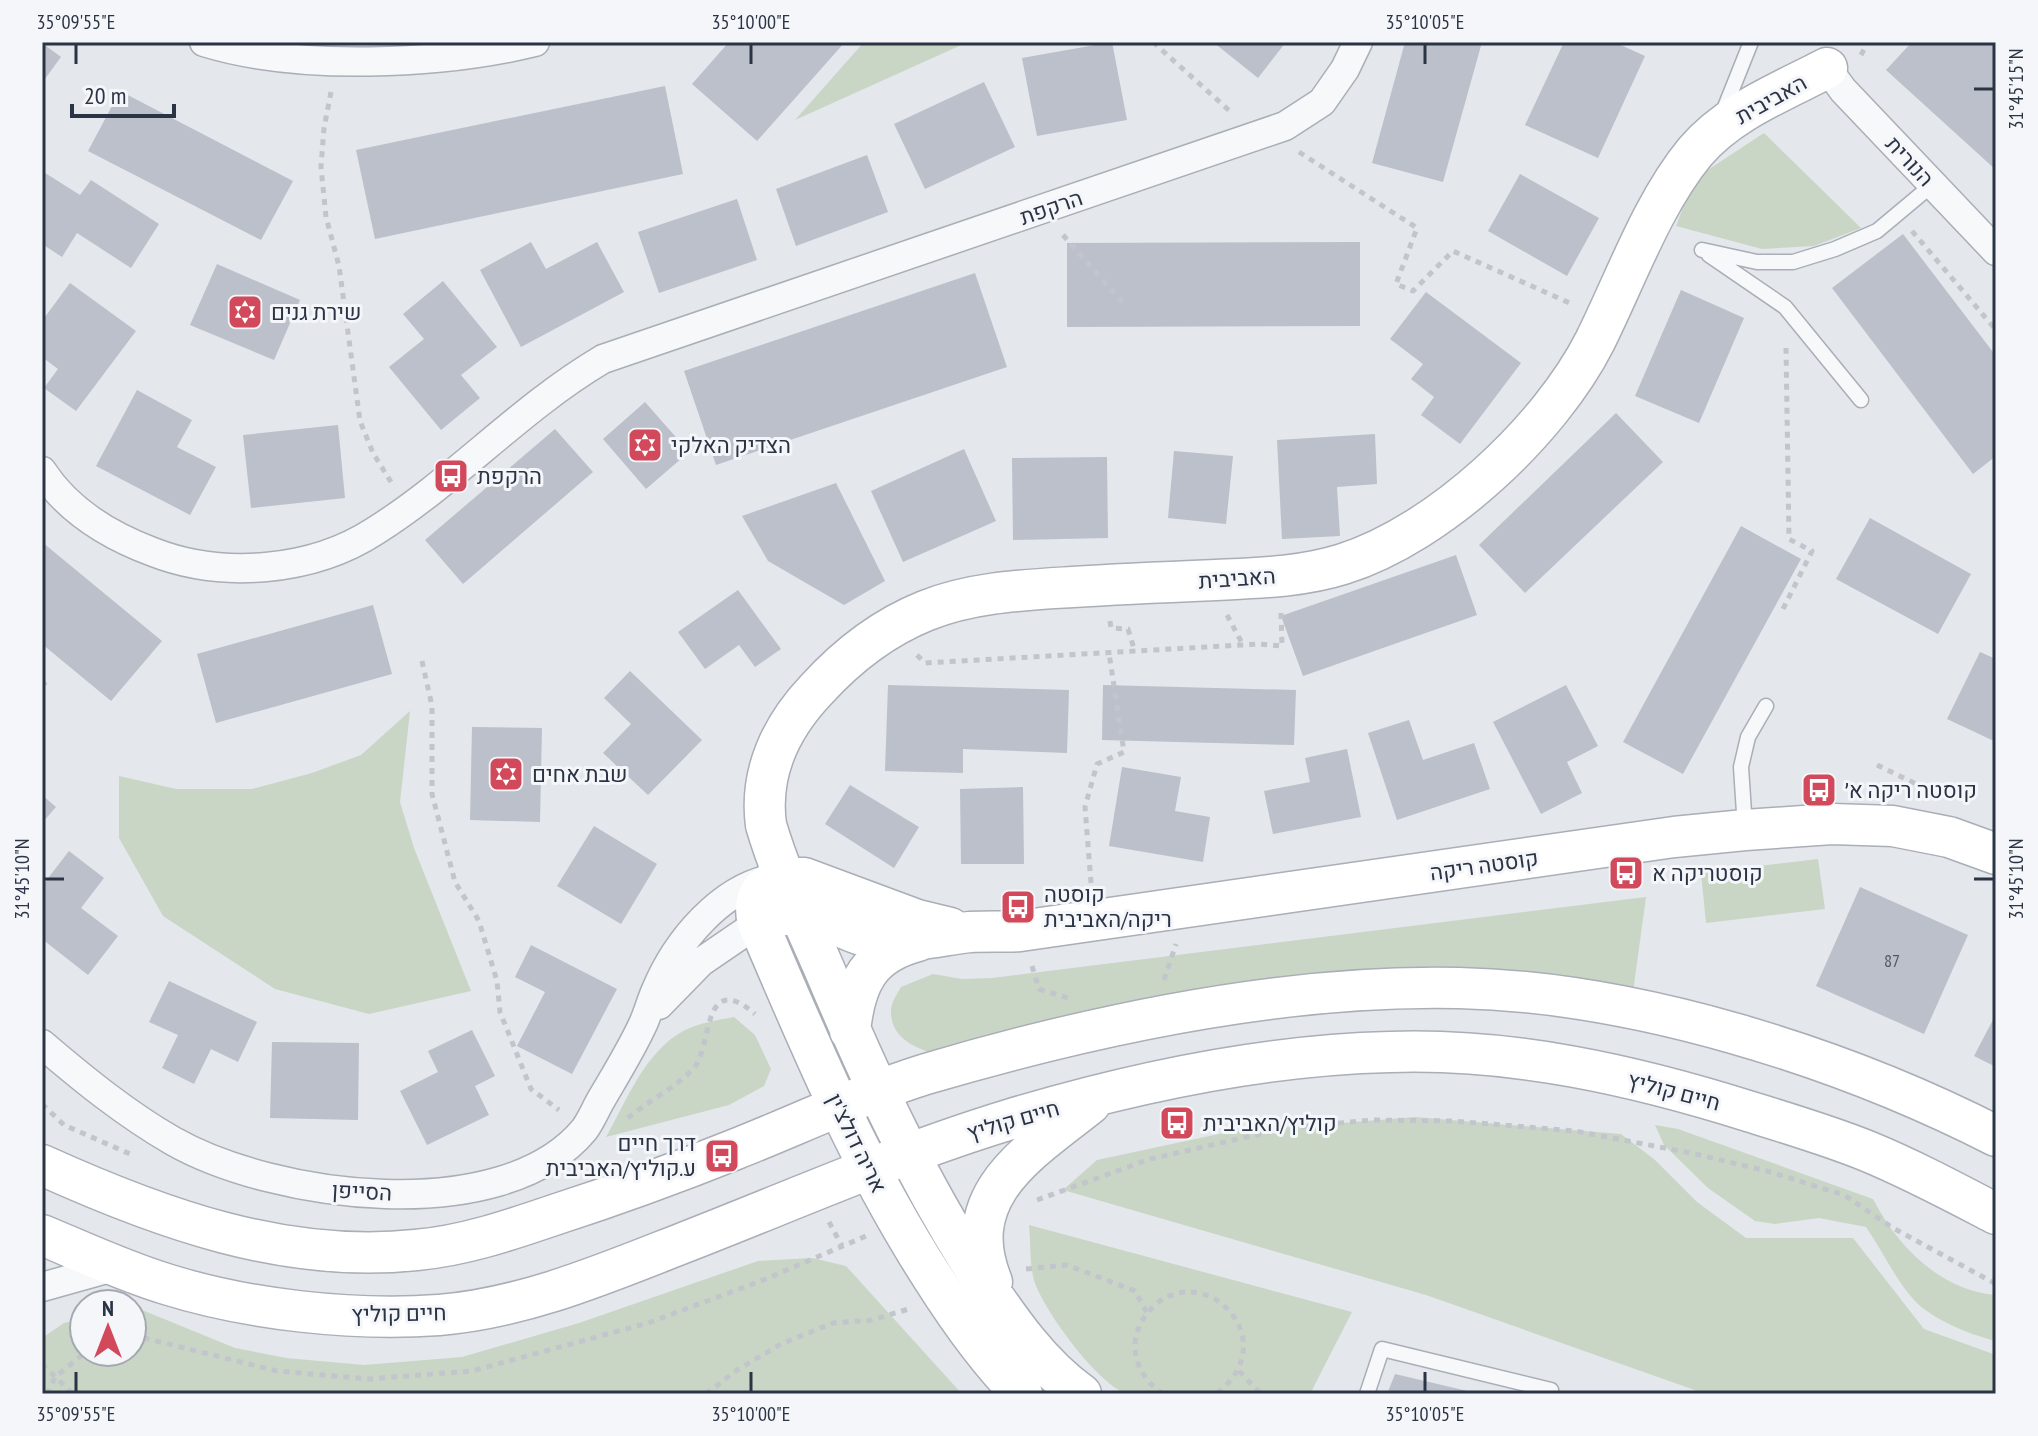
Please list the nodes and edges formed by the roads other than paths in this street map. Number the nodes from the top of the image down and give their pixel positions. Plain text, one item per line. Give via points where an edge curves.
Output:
1 (204, 42) edge
2 (535, 42) edge
3 (1358, 42) edge
4 (1751, 42) edge
5 (336, 51) edge
6 (1823, 51) edge
7 (1716, 131) junction
8 (1932, 185) junction
9 (1996, 251) edge
10 (1861, 400) dead end
11 (42, 471) edge
12 (1766, 706) dead end
13 (1745, 830) junction
14 (1996, 854) edge
15 (793, 895) junction
16 (758, 923) junction
17 (969, 932) junction
18 (927, 939) junction
19 (643, 1023) junction
20 (850, 1031) junction
21 (42, 1044) edge
22 (879, 1092) junction
23 (1103, 1095) junction
24 (839, 1108) junction
25 (1996, 1136) edge
26 (909, 1154) junction
27 (42, 1165) edge
28 (868, 1170) junction
29 (1996, 1214) edge
30 (42, 1235) edge
31 (117, 1266) junction
32 (42, 1287) edge
33 (1007, 1317) junction
34 (1551, 1390) dead end
35 (1022, 1394) edge
36 (1081, 1394) edge
37 (1367, 1394) edge

1 - 5 street via 274,58
2 - 5 street via 430,58
3 - 11 street, הרקפת via 1322,102 1285,126 603,359 545,396 373,533 335,550 257,569 213,569 170,559 123,541 79,512
4 - 7 lane, האביבית
6 - 7 main road, האביבית
6 - 8 street, הנורית via 1843,90
7 - 15 main road, האביבית via 1671,186 1567,389 1510,455 1397,541 1343,564 1275,577 1019,590 962,600 926,611 879,636 838,666 781,736 764,789 771,840
8 - 9 street, הנורית
8 - 10 lane via 1877,231 1793,262 1757,262 1702,250 1785,307
12 - 13 lane via 1748,737 1741,767
13 - 14 main road, קוסטה ריקה via 1893,826 1949,837
13 - 17 main road, קוסטה ריקה via 1092,922
15 - 16 main road, הסייפן via 780,915
15 - 17 main road, קוסטה ריקה via 816,881 917,920
15 - 18 main road, קוסטה ריקה via 819,917 876,939
15 - 19 street, הסייפן via 750,884 724,902 699,924 669,964
15 - 20 main road, אריה דולצ'ין
16 - 19 street, הסייפן via 701,962
16 - 24 main road, אריה דולצ'ין
17 - 18 main road, קוסטה ריקה
18 - 20 main road via 901,946 869,969 855,997
19 - 21 street, הסייפן via 584,1129 553,1158 510,1178 454,1192 333,1191 222,1163 174,1142 86,1083
20 - 22 main road, אריה דולצ'ין
22 - 24 main road
22 - 25 main road via 1015,1051 1229,1005 1314,994 1456,988 1520,992 1674,1017 1897,1089
22 - 26 main road, אריה דולצ'ין
23 - 26 main road, חיים קוליץ
23 - 29 main road, חיים קוליץ via 1236,1066 1323,1055 1394,1051 1518,1058 1653,1083 1798,1127 1867,1151
23 - 33 main road via 1025,1156 985,1211 982,1242 988,1272
24 - 27 main road via 643,1186 473,1240 418,1250 302,1249 239,1238 146,1209
24 - 28 main road, אריה דולצ'ין
26 - 28 main road, חיים קוליץ
26 - 33 main road, אריה דולצ'ין
28 - 31 main road, חיים קוליץ via 585,1282 517,1302 442,1315 310,1312 234,1300
28 - 35 main road, אריה דולצ'ין via 945,1298
30 - 31 main road, חיים קוליץ
31 - 32 street
33 - 36 main road, אריה דולצ'ין via 1060,1379
34 - 37 lane via 1382,1349

